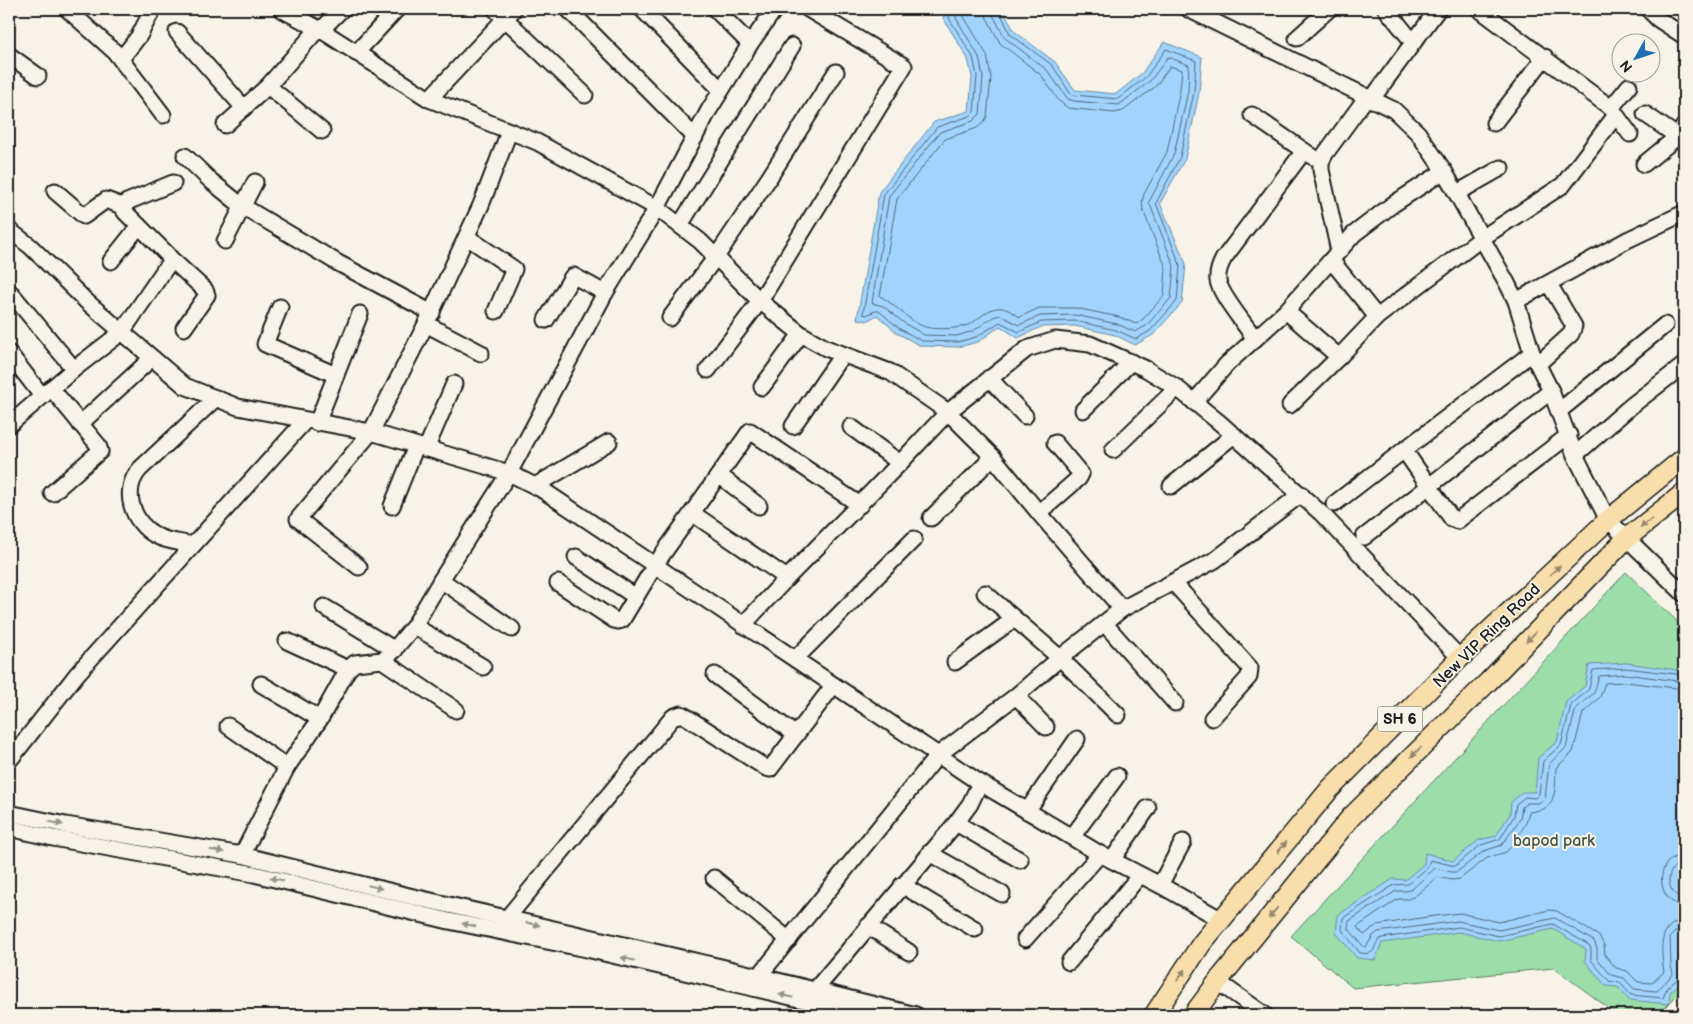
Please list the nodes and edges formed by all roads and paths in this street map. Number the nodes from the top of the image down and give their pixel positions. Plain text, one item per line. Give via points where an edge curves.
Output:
1 (67, 9) edge
2 (153, 9) edge
3 (281, 9) edge
4 (342, 9) edge
5 (398, 9) edge
6 (568, 9) edge
7 (642, 9) edge
8 (715, 9) edge
9 (775, 9) edge
10 (808, 9) edge
11 (1329, 9) edge
12 (1386, 9) edge
13 (1438, 9) edge
14 (1479, 9) edge
15 (1648, 9) edge
16 (1197, 11) edge
17 (504, 12) edge
18 (320, 30) junction
19 (177, 32) dead end
20 (1684, 36) edge
21 (1297, 38) dead end
22 (1413, 42) junction
23 (750, 44) junction
24 (792, 46) dead end
25 (356, 53) junction
26 (9, 56) edge
27 (1545, 58) junction
28 (121, 59) junction
29 (836, 72) dead end
30 (38, 76) dead end
31 (268, 86) junction
32 (1629, 86) dead end
33 (721, 90) junction
34 (585, 95) dead end
35 (429, 99) junction
36 (1369, 99) junction
37 (244, 108) junction
38 (1613, 112) junction
39 (1645, 114) dead end
40 (163, 115) dead end
41 (1252, 115) dead end
42 (1494, 123) dead end
43 (225, 125) dead end
44 (322, 131) dead end
45 (509, 132) junction
46 (1630, 134) dead end
47 (1682, 135) edge
48 (695, 137) junction
49 (1304, 151) junction
50 (185, 156) dead end
51 (1321, 162) junction
52 (1644, 164) dead end
53 (1501, 168) dead end
54 (1444, 171) junction
55 (255, 182) dead end
56 (173, 184) dead end
57 (55, 191) dead end
58 (1457, 193) junction
59 (122, 206) junction
60 (242, 206) junction
61 (657, 208) junction
62 (1684, 213) edge
63 (680, 225) junction
64 (139, 226) junction
65 (9, 230) edge
66 (467, 237) junction
67 (1482, 238) junction
68 (225, 241) dead end
69 (1335, 256) junction
70 (170, 258) junction
71 (716, 258) junction
72 (111, 260) dead end
73 (1549, 284) junction
74 (10, 293) dead end
75 (606, 293) junction
76 (760, 301) junction
77 (1516, 301) junction
78 (280, 307) dead end
79 (496, 311) dead end
80 (1286, 311) junction
81 (360, 314) dead end
82 (1377, 317) junction
83 (429, 318) junction
84 (670, 318) dead end
85 (546, 320) dead end
86 (1665, 325) dead end
87 (184, 328) dead end
88 (122, 332) junction
89 (802, 334) junction
90 (1255, 339) junction
91 (9, 353) edge
92 (481, 353) dead end
93 (842, 354) junction
94 (1338, 357) junction
95 (152, 358) junction
96 (1535, 358) junction
97 (1131, 362) junction
98 (1684, 365) edge
99 (74, 369) junction
100 (708, 370) dead end
101 (336, 375) junction
102 (989, 378) junction
103 (454, 384) dead end
104 (762, 388) dead end
105 (1177, 388) junction
106 (1551, 391) junction
107 (46, 392) junction
108 (216, 398) junction
109 (1194, 402) junction
110 (1290, 405) dead end
111 (1083, 410) dead end
112 (1559, 411) junction
113 (948, 412) junction
114 (1025, 416) dead end
115 (311, 422) junction
116 (80, 424) junction
117 (9, 425) edge
118 (793, 426) dead end
119 (851, 427) dead end
120 (371, 432) junction
121 (1569, 435) junction
122 (1234, 436) junction
123 (609, 442) dead end
124 (1055, 443) dead end
125 (421, 448) junction
126 (1113, 450) dead end
127 (1404, 450) junction
128 (1576, 455) junction
129 (993, 457) junction
130 (1684, 458) edge
131 (900, 464) junction
132 (509, 473) junction
133 (719, 475) junction
134 (1430, 485) junction
135 (535, 486) junction
136 (1171, 486) dead end
137 (52, 493) dead end
138 (1684, 493) edge
139 (1301, 494) junction
140 (1334, 504) dead end
141 (860, 505) junction
142 (392, 506) dead end
143 (759, 506) dead end
144 (692, 513) junction
145 (1039, 513) junction
146 (931, 518) dead end
147 (1608, 520) junction
148 (1364, 537) dead end
149 (1627, 538) junction
150 (914, 539) dead end
151 (193, 544) junction
152 (576, 557) dead end
153 (655, 565) junction
154 (359, 567) dead end
155 (787, 578) junction
156 (441, 580) junction
157 (1173, 582) junction
158 (558, 583) dead end
159 (985, 592) dead end
160 (1684, 594) edge
161 (636, 598) junction
162 (324, 607) dead end
163 (1122, 609) junction
164 (1014, 619) junction
165 (1105, 624) junction
166 (743, 625) junction
167 (414, 626) junction
168 (512, 629) dead end
169 (287, 642) dead end
170 (395, 650) junction
171 (1060, 658) junction
172 (1460, 658) junction
173 (795, 659) junction
174 (382, 660) junction
175 (956, 662) dead end
176 (483, 667) dead end
177 (348, 669) junction
178 (715, 675) dead end
179 (261, 684) dead end
180 (833, 686) junction
181 (1016, 696) junction
182 (1175, 702) dead end
183 (456, 710) dead end
184 (1118, 715) dead end
185 (1212, 718) dead end
186 (320, 719) junction
187 (228, 726) dead end
188 (1046, 727) dead end
189 (796, 735) junction
190 (1077, 739) dead end
191 (938, 755) junction
192 (9, 761) edge
193 (287, 767) junction
194 (1117, 776) dead end
195 (980, 783) junction
196 (1148, 808) dead end
197 (1027, 811) junction
198 (9, 813) edge
199 (956, 823) junction
200 (9, 828) edge
201 (1072, 837) junction
202 (1183, 842) dead end
203 (929, 853) junction
204 (242, 855) junction
205 (1106, 857) junction
206 (1020, 860) dead end
207 (1140, 875) junction
208 (303, 878) junction
209 (714, 878) dead end
210 (902, 885) junction
211 (1160, 885) junction
212 (1002, 894) dead end
213 (507, 918) junction
214 (1222, 920) junction
215 (868, 926) junction
216 (975, 929) dead end
217 (1025, 938) dead end
218 (789, 940) junction
219 (910, 952) dead end
220 (1069, 962) dead end
221 (756, 982) junction
222 (1218, 982) junction
223 (815, 990) junction
224 (868, 1015) edge
225 (916, 1015) edge
226 (1154, 1015) edge
227 (1193, 1015) edge
228 (1265, 1015) edge

1 - 28 street
2 - 28 street via 140,36
3 - 18 street
4 - 18 street
5 - 25 street
6 - 48 street
7 - 33 street
8 - 23 street
9 - 23 street
10 - 76 street via 904,66
11 - 21 street
12 - 22 street
13 - 22 street
14 - 27 street
15 - 20 street
16 - 36 street
17 - 34 street
17 - 35 street
18 - 25 street
18 - 31 street
19 - 37 street
22 - 36 street
23 - 33 street
24 - 63 street
25 - 35 street
26 - 30 street
27 - 38 street
27 - 42 street
28 - 40 street
29 - 71 street
31 - 37 street
31 - 44 street
32 - 38 street
33 - 48 street
35 - 45 street
36 - 51 street
36 - 54 street via 1394,110 1418,132
37 - 43 street
38 - 46 street
38 - 67 street via 1563,185
39 - 47 street
41 - 49 street
45 - 61 street via 537,142
45 - 66 street
47 - 52 street
48 - 61 street
49 - 51 street
49 - 90 street via 1224,258 1218,272 1222,291
50 - 60 street
51 - 69 street
53 - 58 street
54 - 58 street
54 - 69 street via 1392,204 1354,234
55 - 60 street
56 - 59 street
57 - 59 street via 84,216 106,200
58 - 67 street
59 - 64 street
60 - 68 street
60 - 83 street
61 - 63 street
61 - 75 street
62 - 73 street via 1627,240
63 - 71 street
64 - 70 street
64 - 72 street
65 - 88 street
66 - 79 street via 514,269
66 - 83 street
67 - 77 street
67 - 82 street
69 - 80 street
69 - 82 street
70 - 87 street via 208,295
70 - 88 street
71 - 76 street
71 - 84 street
73 - 77 street
73 - 96 street via 1574,326 1571,334
74 - 99 street
75 - 85 street via 574,276
75 - 132 street
76 - 89 street
76 - 100 street
77 - 96 street
78 - 101 street via 265,344
80 - 90 street
80 - 94 street
81 - 101 street
82 - 94 street
83 - 92 street
83 - 120 street
86 - 112 street
88 - 95 street
88 - 99 street
89 - 93 street
89 - 104 street
90 - 109 street via 1227,364
91 - 107 street
93 - 113 street via 890,372
93 - 118 street
94 - 110 street
95 - 108 street via 184,386
95 - 116 street
96 - 106 street
96 - 127 street
97 - 102 street via 1090,344 1055,340 1027,349
97 - 105 street
97 - 111 street
98 - 128 street
99 - 107 street
101 - 115 street
102 - 113 street
102 - 114 street
103 - 125 street
105 - 109 street
105 - 126 street
106 - 112 street
106 - 134 street
107 - 116 street
107 - 117 street
108 - 115 street via 238,407
108 - 151 street via 132,479 130,504 148,530 163,539
109 - 122 street
112 - 121 street
113 - 129 street
113 - 131 street
115 - 120 street
115 - 151 street
116 - 137 street via 100,451
119 - 131 street
120 - 125 street
120 - 154 street via 298,519
121 - 128 street
121 - 134 street via 1457,521 1452,519
122 - 136 street
122 - 139 street
123 - 135 street
124 - 145 street via 1081,474
125 - 132 street
125 - 142 street
127 - 134 street
127 - 140 street
128 - 147 street
129 - 145 street
129 - 146 street
130 - 147 main road, New VIP Ring Road / SH 6
131 - 141 street
132 - 135 street
132 - 156 street
133 - 141 street via 750,431
133 - 143 street
133 - 144 street
134 - 148 street
135 - 153 street
138 -> 149 main road, New VIP Ring Road
139 - 157 street via 1215,560
139 - 172 street
141 - 155 street
144 - 153 street
144 - 155 street
145 - 163 street
147 - 149 street
172 -> 147 main road, New VIP Ring Road / SH 6
149 - 160 street
149 -> 222 main road, New VIP Ring Road via 1342,827
150 - 173 street
151 - 192 street via 77,674
152 - 161 street
153 - 161 street
153 - 166 street
155 - 166 street
156 - 167 street
156 - 168 street
157 - 163 street
157 - 185 street via 1250,668 1249,678
158 - 161 street via 618,621 625,617
159 - 164 street
162 - 170 street
163 - 165 street
164 - 171 street
164 - 175 street
165 - 171 street
165 - 182 street
166 - 173 street
167 - 170 street
167 - 176 street
169 - 177 street
170 - 174 street
171 - 181 street
171 - 184 street
214 -> 172 main road, New VIP Ring Road / SH 6 via 1330,789
173 - 180 street
174 - 177 street via 356,663
174 - 183 street
177 - 186 street
178 - 189 street
179 - 186 street
180 - 189 street
180 - 191 street
181 - 188 street
181 - 191 street
186 - 193 street
187 - 193 street
189 - 213 street via 768,769 685,716 673,717
190 - 197 street
191 - 195 street
191 - 218 street
193 - 204 street
194 - 201 street
195 - 197 street
195 - 199 street
196 - 205 street
197 - 201 street
198 -> 204 street
199 - 203 street
199 - 206 street
208 -> 200 street via 254,874
201 - 205 street
202 - 211 street
203 - 210 street
203 - 212 street
204 - 208 street
205 - 207 street
205 - 217 street
207 - 211 street
207 - 220 street
208 -> 213 street
221 -> 208 street via 449,921
209 - 218 street
210 - 215 street
210 - 216 street
211 - 214 street
213 -> 221 street
226 -> 214 main road, New VIP Ring Road / SH 6
215 - 219 street
215 - 223 street
218 - 221 street
221 - 223 street
224 -> 221 street
222 - 227 main road, New VIP Ring Road
222 - 228 street
223 - 225 street

